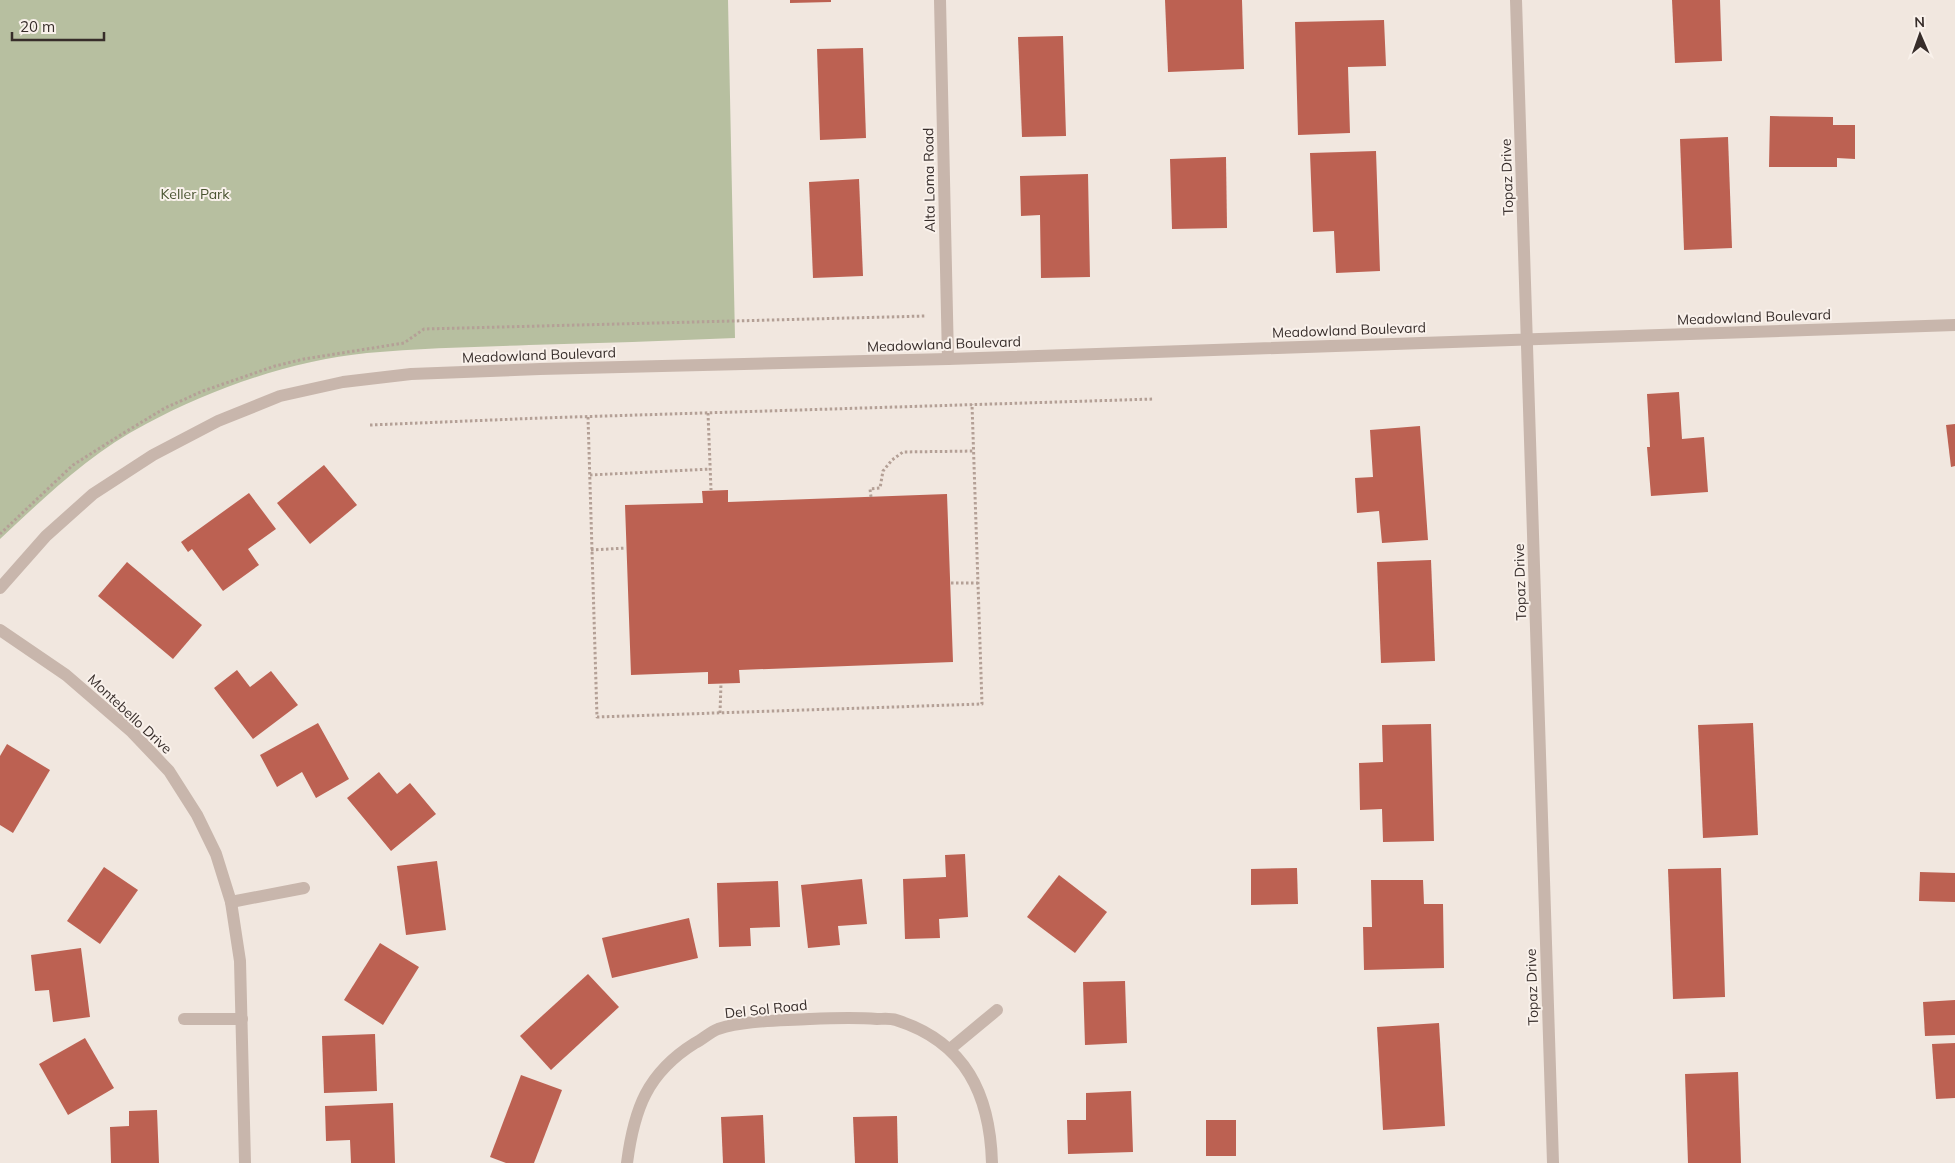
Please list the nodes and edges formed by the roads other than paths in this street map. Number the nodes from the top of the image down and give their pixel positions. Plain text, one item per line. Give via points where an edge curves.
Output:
1 (940, 0) edge
2 (1516, 0) edge
3 (1955, 325) edge
4 (1527, 339) junction
5 (948, 359) junction
6 (0, 588) edge
7 (0, 630) edge
8 (304, 888) dead end
9 (232, 902) junction
10 (997, 1010) dead end
11 (184, 1019) dead end
12 (242, 1019) junction
13 (950, 1049) junction
14 (245, 1163) edge
15 (627, 1163) edge
16 (992, 1163) edge
17 (1553, 1163) edge

1 - 5 street, Alta Loma Road
2 - 4 street, Topaz Drive
3 - 4 street, Meadowland Boulevard
4 - 5 street, Meadowland Boulevard
4 - 17 street, Topaz Drive
5 - 6 street, Meadowland Boulevard via 411,374 343,382 280,396 218,422 153,455 93,494 46,536
7 - 9 street, Montebello Drive via 66,675 132,732 169,771 197,815 216,854
8 - 9 street
9 - 12 street, Montebello Drive via 240,961
10 - 13 street
11 - 12 street
12 - 14 street, Montebello Drive
13 - 15 street, Del Sol Road via 926,1033 895,1020 850,1017 754,1023 718,1030 686,1049 660,1071 641,1101
13 - 16 street, Del Sol Road via 970,1075 985,1107

